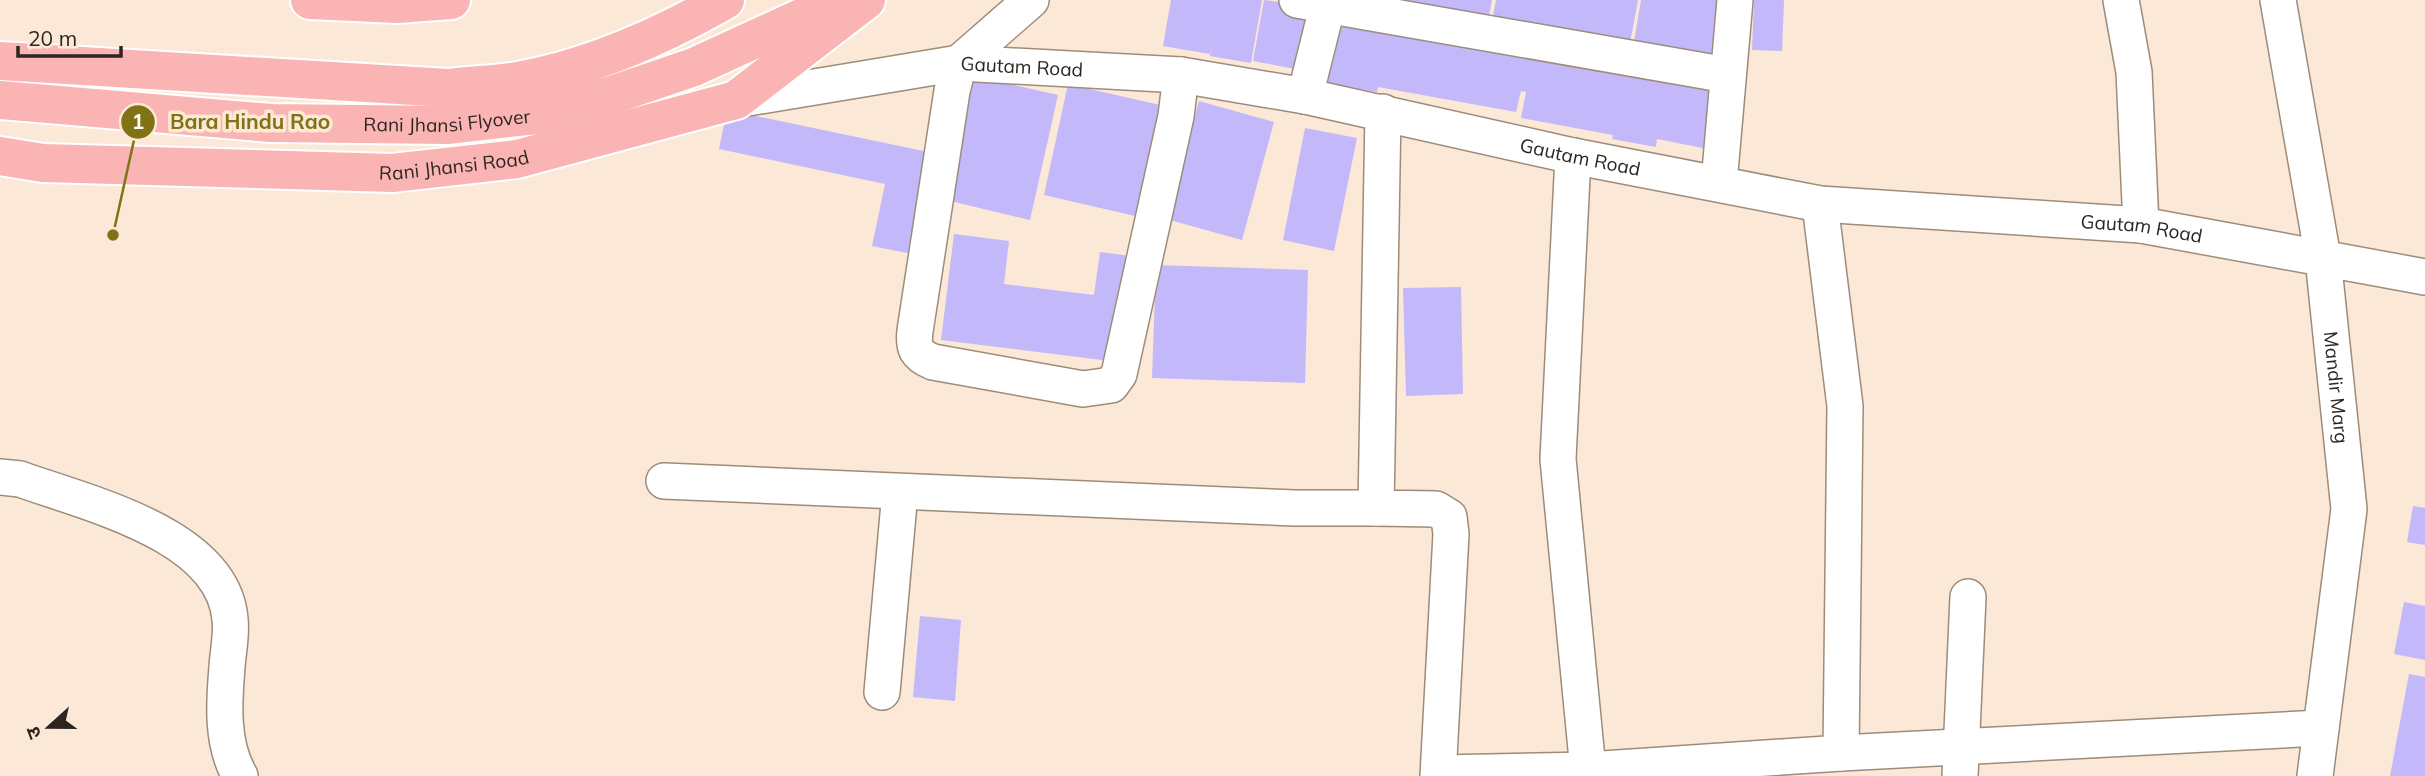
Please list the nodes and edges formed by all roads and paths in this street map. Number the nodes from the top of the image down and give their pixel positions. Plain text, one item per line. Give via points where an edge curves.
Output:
1 (310, 0) edge
2 (452, 0) edge
3 (725, 0) edge
4 (829, 0) edge
5 (866, 0) edge
6 (1031, 0) edge
7 (1735, 0) edge
8 (2121, 0) edge
9 (2278, 0) edge
10 (1318, 2) edge
11 (0, 61) edge
12 (959, 63) junction
13 (1181, 75) junction
14 (1727, 75) junction
15 (1306, 96) junction
16 (0, 100) edge
17 (736, 100) junction
18 (448, 106) junction
19 (1383, 112) junction
20 (0, 156) edge
21 (1573, 156) junction
22 (1719, 183) junction
23 (1820, 204) junction
24 (2141, 225) junction
25 (2323, 258) junction
26 (2425, 277) edge
27 (0, 477) edge
28 (664, 481) dead end
29 (900, 492) junction
30 (1376, 508) junction
31 (1968, 597) dead end
32 (882, 692) dead end
33 (2321, 728) junction
34 (1841, 753) junction
35 (1961, 761) edge
36 (1587, 770) junction
37 (1439, 774) edge
38 (240, 776) edge
39 (2315, 776) edge

1 - 2 main road via 397,4
3 - 18 main road, Rani Jhansi Flyover via 684,24 596,60
4 - 18 main road, Rani Jhansi Flyover via 812,13 694,67 612,95 536,115
5 - 17 main road, Rani Jhansi Road
6 - 12 street
7 - 14 street
8 - 24 street via 2134,72
9 - 25 street, Mandir Marg
10 - 14 street
10 - 15 street
11 - 18 main road, Rani Jhansi Flyover
12 - 13 street, Gautam Road
12 - 13 street via 913,346 919,357 933,362 1083,389 1111,386 1119,374
12 - 17 street, Gautam Road
13 - 15 street, Gautam Road
14 - 22 street
15 - 19 street, Gautam Road
16 - 18 main road, Rani Jhansi Flyover via 271,123
17 - 20 main road, Rani Jhansi Road via 517,159 392,173 43,163
19 - 21 street, Gautam Road
19 - 30 street
21 - 22 street, Gautam Road
21 - 36 street via 1558,459
22 - 23 street, Gautam Road
23 - 24 street, Gautam Road
23 - 34 street via 1844,406
24 - 25 street, Gautam Road
25 - 26 street, Gautam Road
25 - 33 street, Mandir Marg via 2349,509
27 - 38 street via 20,479 139,522 175,540 212,573 231,618 225,723
28 - 29 street
29 - 30 street
29 - 32 street
30 - 37 street via 1436,509 1449,517
31 - 35 street
33 - 35 street
33 - 39 street, Mandir Marg
34 - 35 street
34 - 36 street
36 - 37 street

